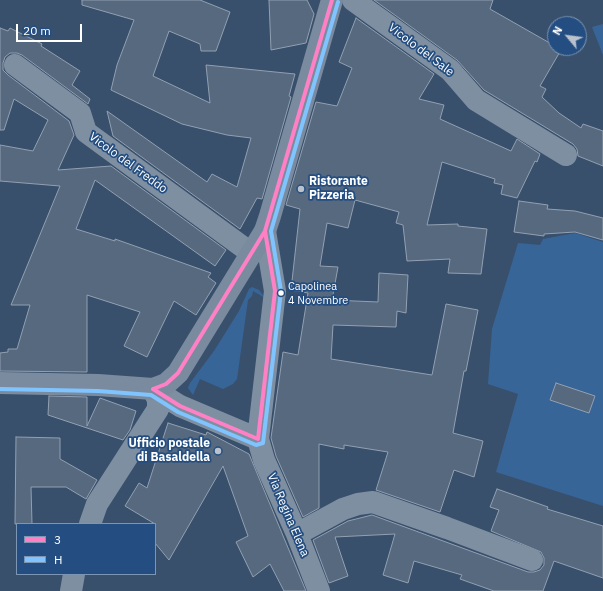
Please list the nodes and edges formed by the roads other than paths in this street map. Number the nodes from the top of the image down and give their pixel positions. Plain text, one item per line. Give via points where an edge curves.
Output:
1 (332, 0) edge
2 (353, 0) edge
3 (15, 65) dead end
4 (566, 155) dead end
5 (265, 231) junction
6 (251, 253) junction
7 (0, 383) edge
8 (153, 388) junction
9 (258, 439) junction
10 (90, 523) edge
11 (297, 534) junction
12 (532, 560) dead end
13 (74, 575) edge
14 (72, 591) edge
15 (319, 591) edge

1 - 5 main road
2 - 4 street, Vicolo del Sale via 450,70 476,100
3 - 6 street, Vicolo del Freddo via 80,113 86,132
5 - 6 main road
5 - 9 street via 275,291
6 - 8 main road via 178,373 166,384
7 - 8 main road
8 - 9 street via 180,406
8 - 10 street via 158,400 158,409 97,504
9 - 11 street, Via Regina Elena via 264,460
11 - 12 street via 350,506 373,502
11 - 15 street, Via Regina Elena
13 - 14 street

